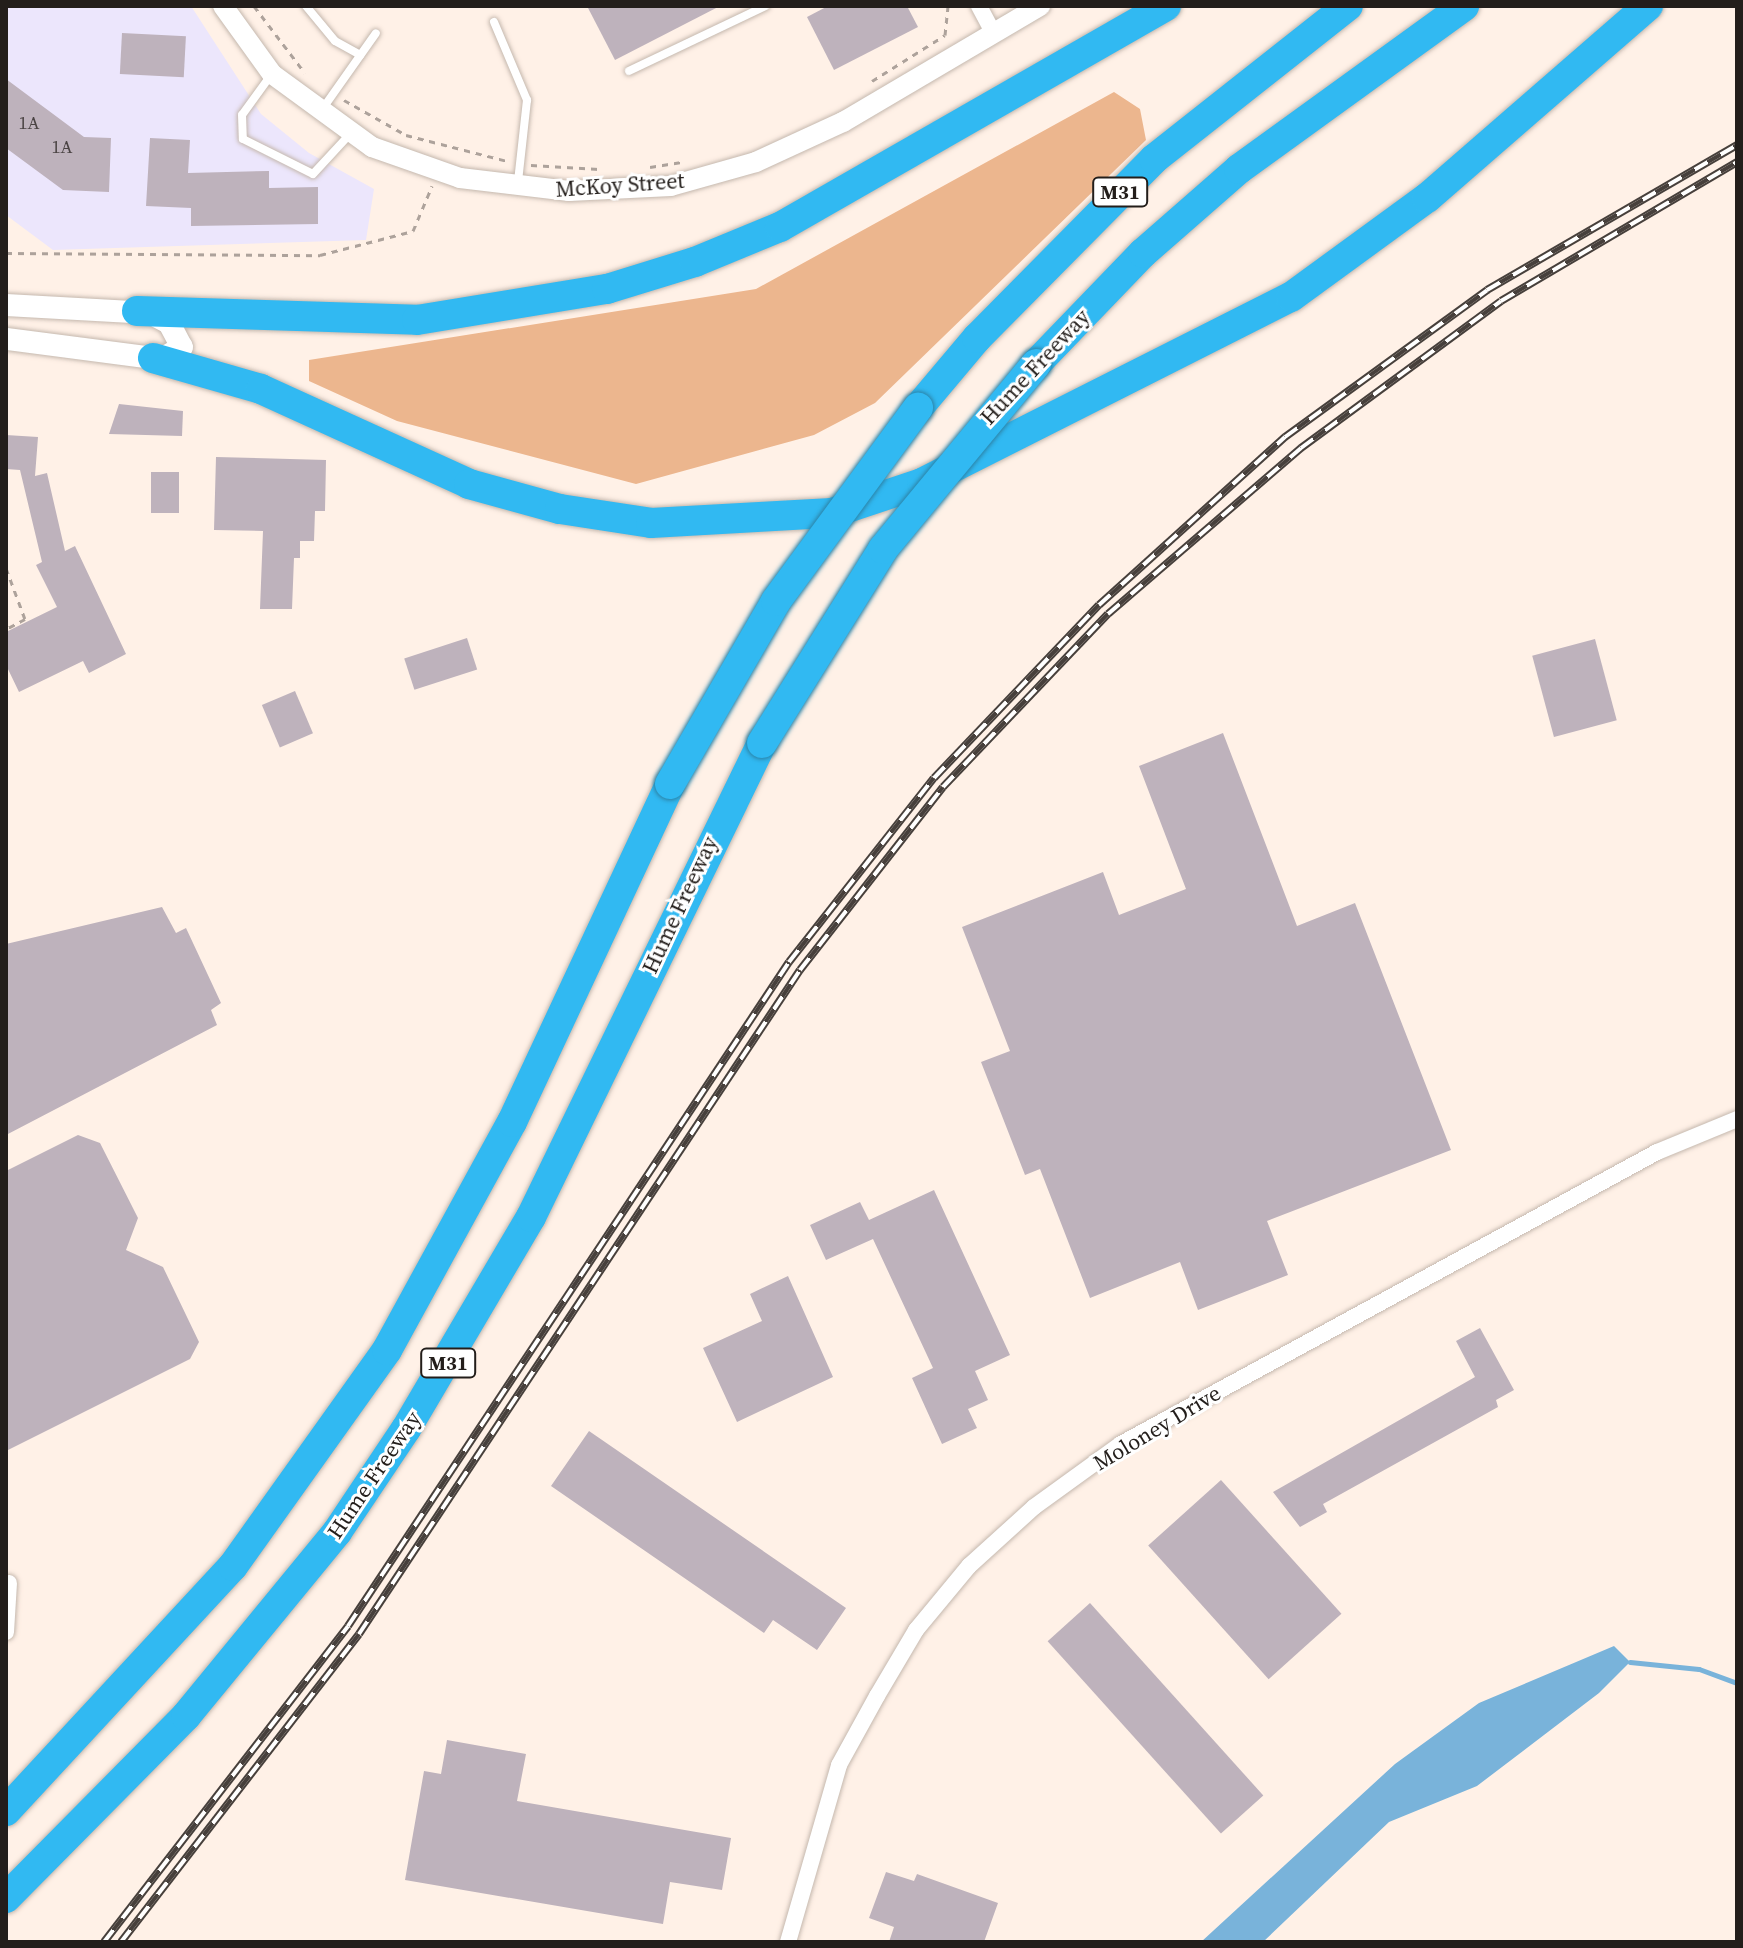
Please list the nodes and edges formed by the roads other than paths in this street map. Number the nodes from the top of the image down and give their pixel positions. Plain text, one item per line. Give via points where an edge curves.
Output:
1 (223, 6) edge
2 (306, 6) edge
3 (765, 6) edge
4 (979, 6) edge
5 (1040, 6) edge
6 (1166, 6) edge
7 (1348, 6) edge
8 (1464, 6) edge
9 (1648, 6) edge
10 (494, 22) dead end
11 (993, 32) junction
12 (376, 33) dead end
13 (360, 55) junction
14 (629, 71) dead end
15 (272, 74) junction
16 (319, 113) junction
17 (350, 134) junction
18 (517, 187) junction
19 (6, 305) edge
20 (137, 311) junction
21 (6, 339) edge
22 (153, 358) junction
23 (1737, 1119) edge
24 (9, 1583) dead end
25 (6, 1632) edge
26 (6, 1811) edge
27 (6, 1898) edge
28 (788, 1942) edge

1 - 15 street, McKoy Street
2 - 13 lane via 335,41
3 - 14 lane
4 - 11 street
5 - 11 street, McKoy Street
6 - 20 highway via 792,220 695,262 580,294 417,320
7 - 26 highway, M31, bridge via 1154,159 977,338 918,408 776,601 670,784 512,1122 387,1350 233,1566
8 - 27 highway, Hume Freeway / M31, bridge via 1239,169 1143,253 1036,364 883,549 762,743 531,1217 406,1429 337,1532 186,1716
9 - 22 highway via 1427,198 1291,297 922,483 832,513 651,523 560,509 469,484 261,389
10 - 18 lane via 527,100
11 - 18 street, McKoy Street via 843,122 756,162 671,186
12 - 13 lane
13 - 16 lane
15 - 16 street, McKoy Street
15 - 17 lane via 242,115 243,139 313,174
16 - 17 street, McKoy Street
17 - 18 street, McKoy Street via 437,173
19 - 20 main road
20 - 22 main road via 165,320 181,341 174,356
21 - 22 main road
23 - 28 street, Moloney Drive via 1657,1152 1121,1444 1034,1507 969,1566 916,1630 877,1696 839,1765
24 - 25 street

